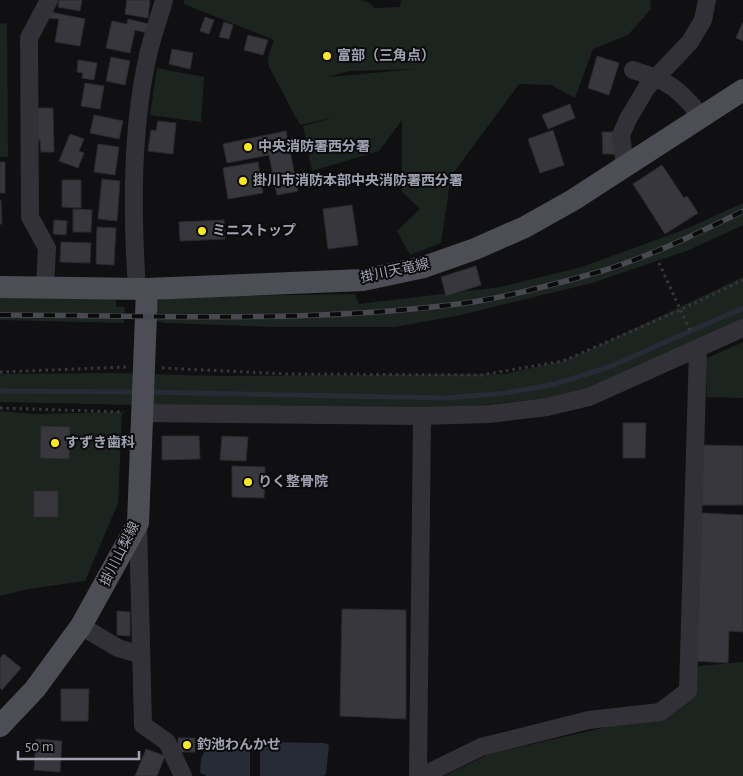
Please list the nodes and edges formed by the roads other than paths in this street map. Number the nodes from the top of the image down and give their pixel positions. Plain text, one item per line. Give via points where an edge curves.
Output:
1 (48, 0) edge
2 (164, 0) edge
3 (707, 0) edge
4 (633, 70) dead end
5 (656, 77) junction
6 (743, 90) edge
7 (702, 116) junction
8 (625, 166) junction
9 (0, 287) edge
10 (45, 288) junction
11 (142, 289) junction
12 (743, 328) edge
13 (696, 344) junction
14 (144, 410) junction
15 (422, 416) junction
16 (138, 523) junction
17 (81, 626) junction
18 (141, 655) junction
19 (0, 726) edge
20 (183, 776) edge
21 (418, 776) edge
22 (422, 776) edge

1 - 10 street via 29,38 30,216 47,248
2 - 11 street via 148,56 136,138 134,236
3 - 5 street via 703,20 690,42
4 - 5 street
5 - 7 street via 682,92
5 - 8 street via 637,103 621,136
6 - 7 main road, 掛川天竜線
7 - 8 main road, 掛川天竜線
8 - 11 main road, 掛川天竜線 via 525,227 424,267 362,280
9 - 10 main road, 掛川天竜線
10 - 11 main road, 掛川天竜線
11 - 14 main road, 掛川山梨線
12 - 13 street
13 - 15 street via 580,399 490,414
13 - 22 street via 688,691 660,712 589,720 481,747
14 - 15 street
14 - 16 main road, 掛川山梨線
15 - 21 street
16 - 17 main road, 掛川山梨線
16 - 18 street
17 - 18 street via 118,648
17 - 19 main road, 掛川山梨線 via 35,689
18 - 20 street via 142,725 167,742

